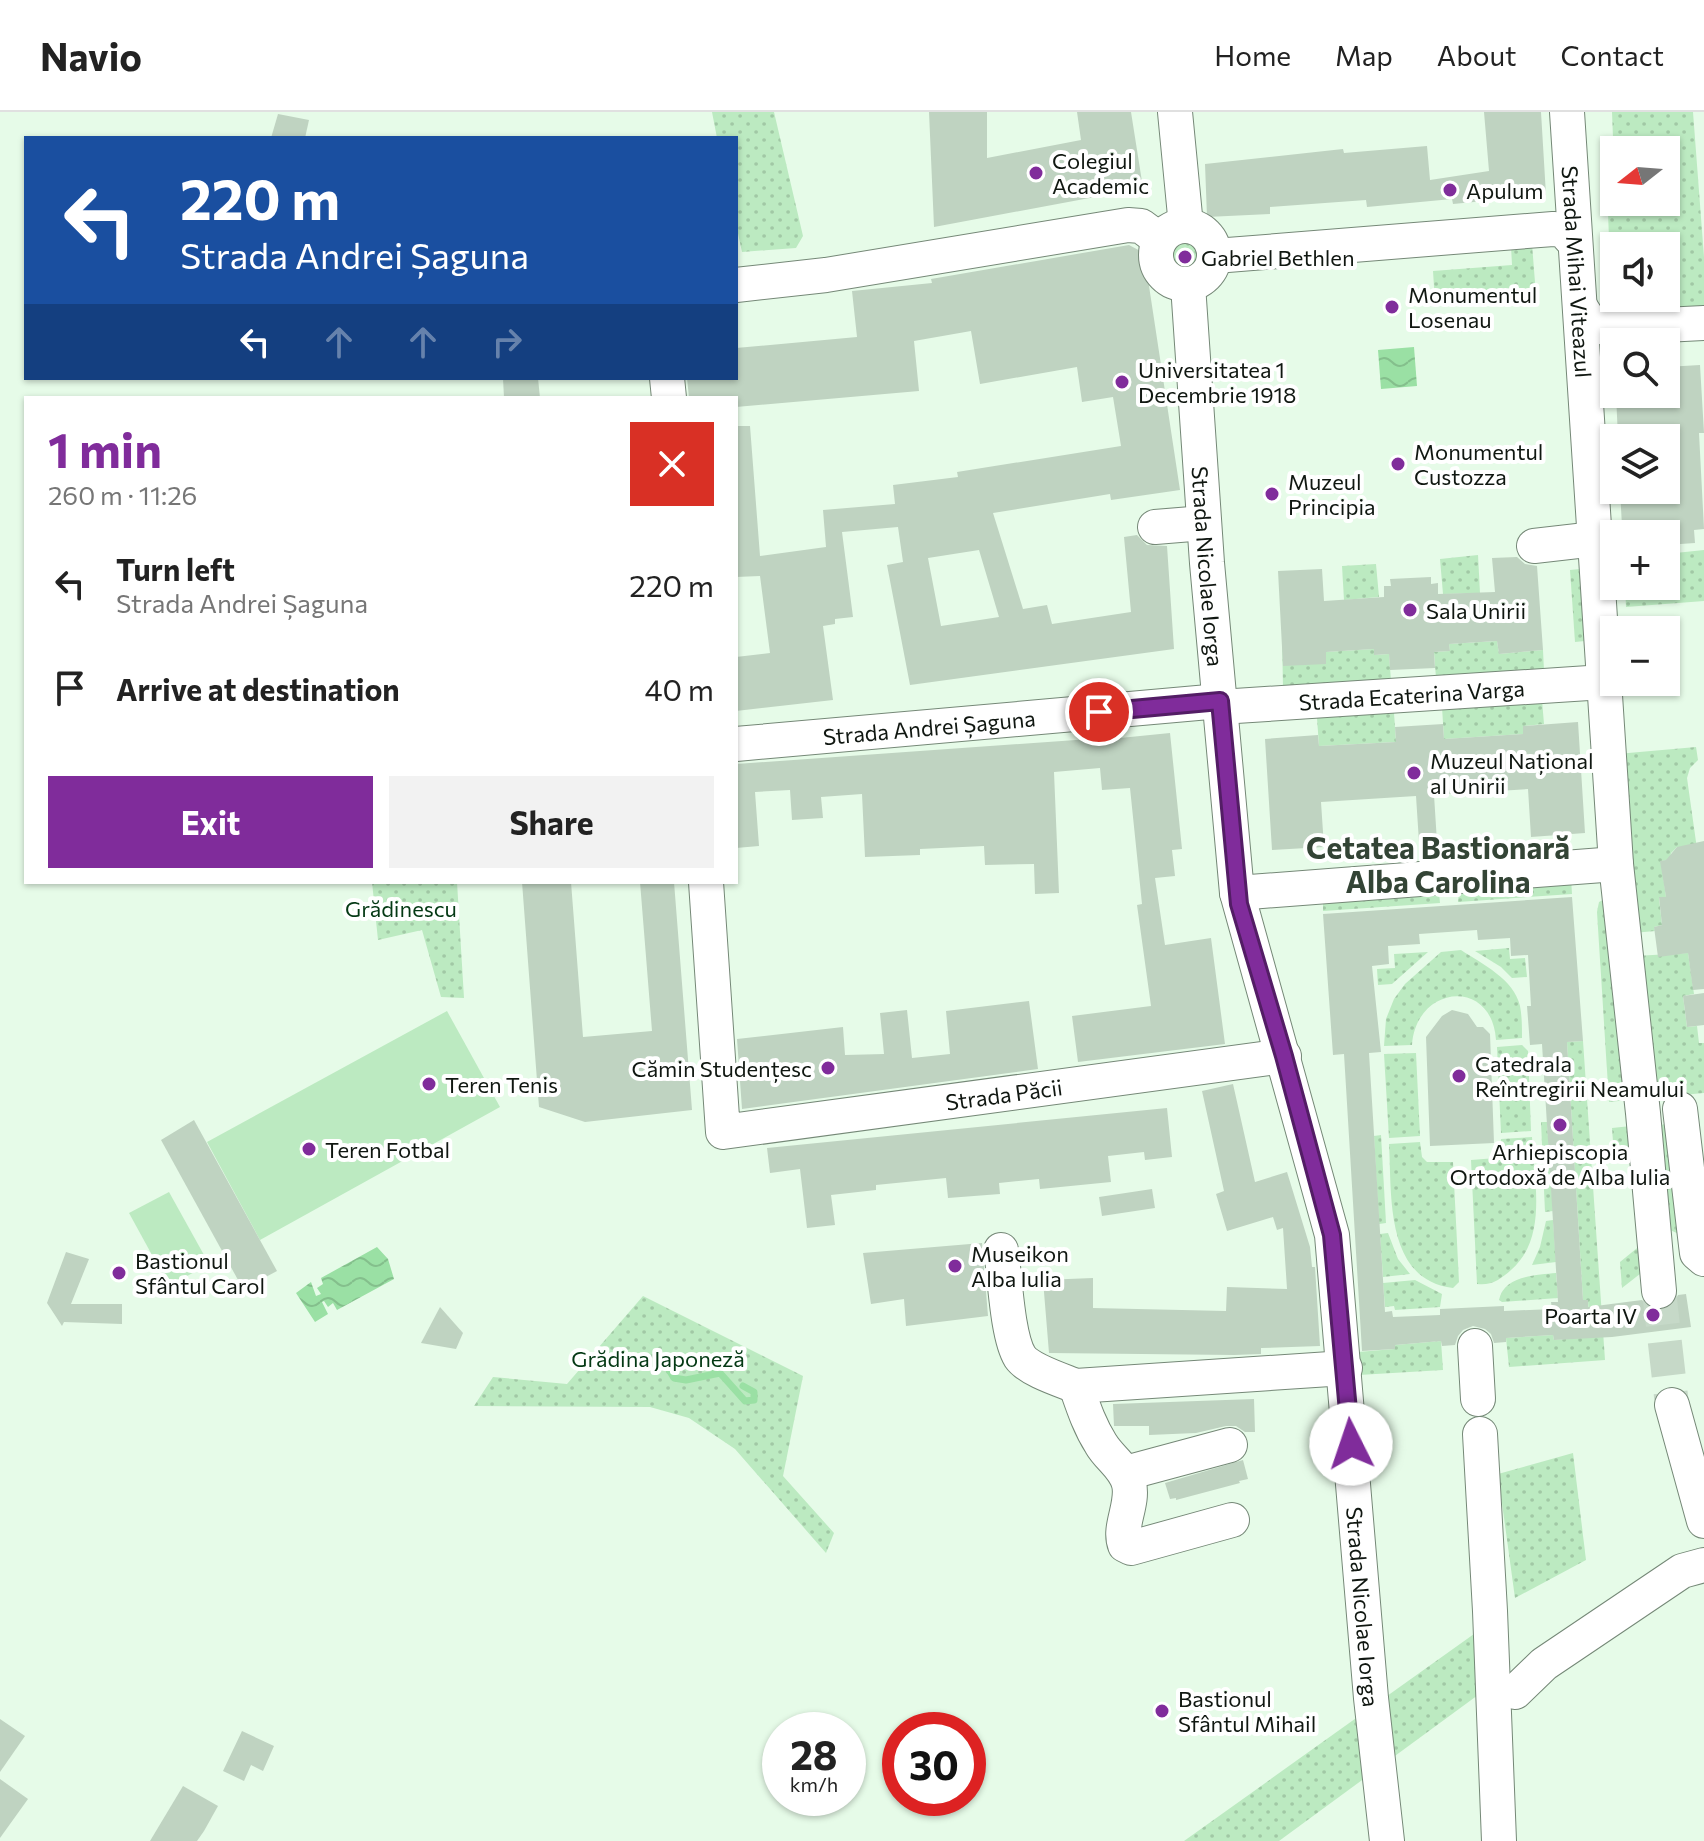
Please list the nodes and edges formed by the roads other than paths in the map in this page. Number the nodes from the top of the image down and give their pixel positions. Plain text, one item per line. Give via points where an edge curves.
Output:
1 (1175, 112) edge
2 (1567, 112) edge
3 (1173, 233) junction
4 (1574, 242) junction
5 (1215, 256) junction
6 (738, 285) edge
7 (1188, 285) junction
8 (1580, 306) junction
9 (1704, 323) edge
10 (1204, 523) junction
11 (1155, 527) dead end
12 (1595, 539) junction
13 (1534, 546) dead end
14 (1600, 618) edge
15 (1600, 682) edge
16 (1605, 696) edge
17 (1220, 704) junction
18 (738, 744) edge
19 (1616, 864) junction
20 (706, 884) edge
21 (1237, 893) junction
22 (1284, 1056) junction
23 (1692, 1107) edge
24 (1643, 1113) junction
25 (1001, 1250) dead end
26 (1704, 1259) edge
27 (1659, 1291) tunnel mouth
28 (1475, 1346) dead end
29 (1345, 1368) junction
30 (1076, 1386) junction
31 (1478, 1399) dead end
32 (1672, 1405) tunnel mouth
33 (1480, 1434) dead end
34 (1230, 1445) dead end
35 (1126, 1473) junction
36 (1232, 1520) dead end
37 (1704, 1521) edge
38 (1704, 1565) edge
39 (1515, 1692) dead end
40 (1498, 1831) edge
41 (1387, 1841) edge

1 - 3 street
2 - 4 street, Strada Mihai Viteazul
3 - 5 street via 1203,232
3 - 6 street via 1128,225
3 - 7 street via 1156,258 1170,281
4 - 5 street via 1563,230 1553,229
4 - 8 street, Strada Mihai Viteazul
5 - 7 street via 1210,272
7 - 10 street, Strada Nicolae Iorga
8 - 9 street via 1588,320 1605,328
8 - 12 street, Strada Mihai Viteazul
10 - 11 street
10 - 17 street, Strada Nicolae Iorga
12 - 13 street
12 - 14 street, Strada Mihai Viteazul
15 - 17 street, Strada Ecaterina Varga
16 - 19 street, Strada Mihai Viteazul
17 - 18 street, Strada Andrei Șaguna
17 - 21 street, Strada Nicolae Iorga
19 - 21 street
19 - 24 street, Strada Mihai Viteazul
20 - 22 street, Strada Păcii via 723,1132
21 - 22 street, Strada Nicolae Iorga
22 - 29 street, Strada Nicolae Iorga via 1332,1235
23 - 24 street
23 - 26 street via 1697,1253
24 - 27 street, Strada Mihai Viteazul
25 - 30 street via 1012,1334 1021,1358
28 - 31 street
29 - 30 street
29 - 41 street, Strada Nicolae Iorga
30 - 35 street via 1089,1423
32 - 37 street
33 - 40 street
34 - 35 street
35 - 36 street via 1131,1501 1123,1539 1131,1548
38 - 39 street via 1682,1571 1544,1664

